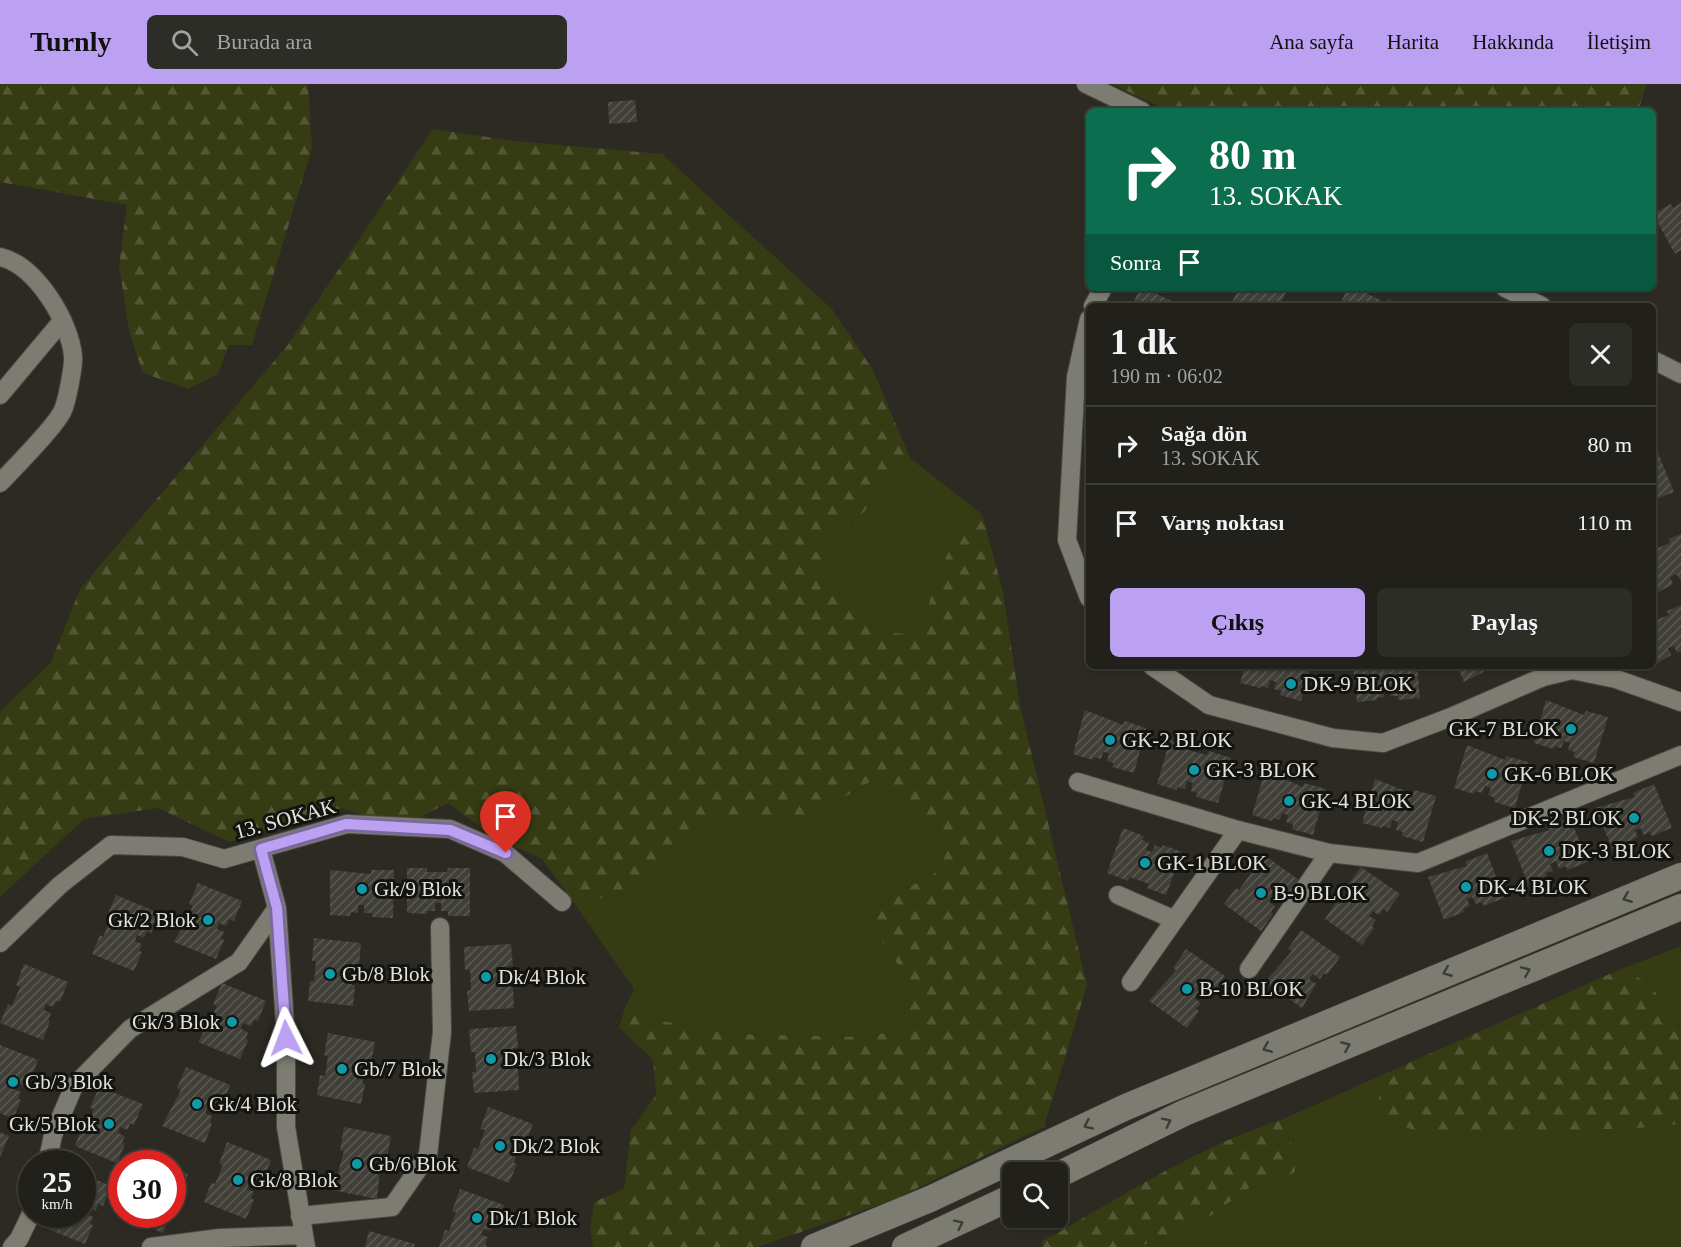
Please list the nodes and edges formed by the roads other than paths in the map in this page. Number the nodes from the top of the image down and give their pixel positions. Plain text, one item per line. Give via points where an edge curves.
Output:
1 (1086, 84) edge
2 (1136, 108) edge
3 (0, 257) edge
4 (1511, 291) edge
5 (1536, 303) edge
6 (62, 321) junction
7 (1086, 332) edge
8 (1656, 362) edge
9 (1681, 374) edge
10 (0, 395) edge
11 (0, 483) edge
12 (1086, 590) edge
13 (1156, 669) edge
14 (1681, 702) edge
15 (1681, 755) edge
16 (1078, 782) dead end
17 (1238, 830) junction
18 (261, 849) junction
19 (1329, 853) junction
20 (1681, 876) edge
21 (1118, 895) dead end
22 (562, 902) dead end
23 (1681, 907) edge
24 (277, 908) junction
25 (1174, 920) junction
26 (440, 927) dead end
27 (0, 943) edge
28 (1249, 969) dead end
29 (1131, 981) dead end
30 (50, 1150) edge
31 (1068, 1170) edge
32 (1002, 1202) edge
33 (300, 1216) junction
34 (24, 1228) edge
35 (305, 1241) edge
36 (12, 1247) edge
37 (151, 1247) edge
38 (814, 1247) edge
39 (905, 1247) edge

1 - 2 street
3 - 6 street via 38,282
4 - 5 street
6 - 10 street
6 - 11 street via 73,357 63,411
7 - 12 street via 1076,377 1067,540
8 - 9 street
13 - 14 street via 1209,705 1333,738 1383,743 1543,677 1572,670
15 - 19 street via 1418,863
16 - 17 street
17 - 19 street
17 - 25 street
18 - 22 street, 13. SOKAK via 346,824 450,830 506,853
18 - 24 street
18 - 27 street, 13. SOKAK via 224,859 183,847 111,844 60,885
19 - 28 street
20 -> 38 street via 1126,1107 930,1200
21 - 25 street
31 -> 23 street via 1184,1113
24 - 30 street via 239,962 130,1029 74,1086
24 - 33 street via 286,1038 286,1127
25 - 29 street
26 - 33 street via 442,1032 428,1155 392,1207
39 -> 32 street
33 - 35 street
34 - 36 street
35 - 37 street via 220,1238

